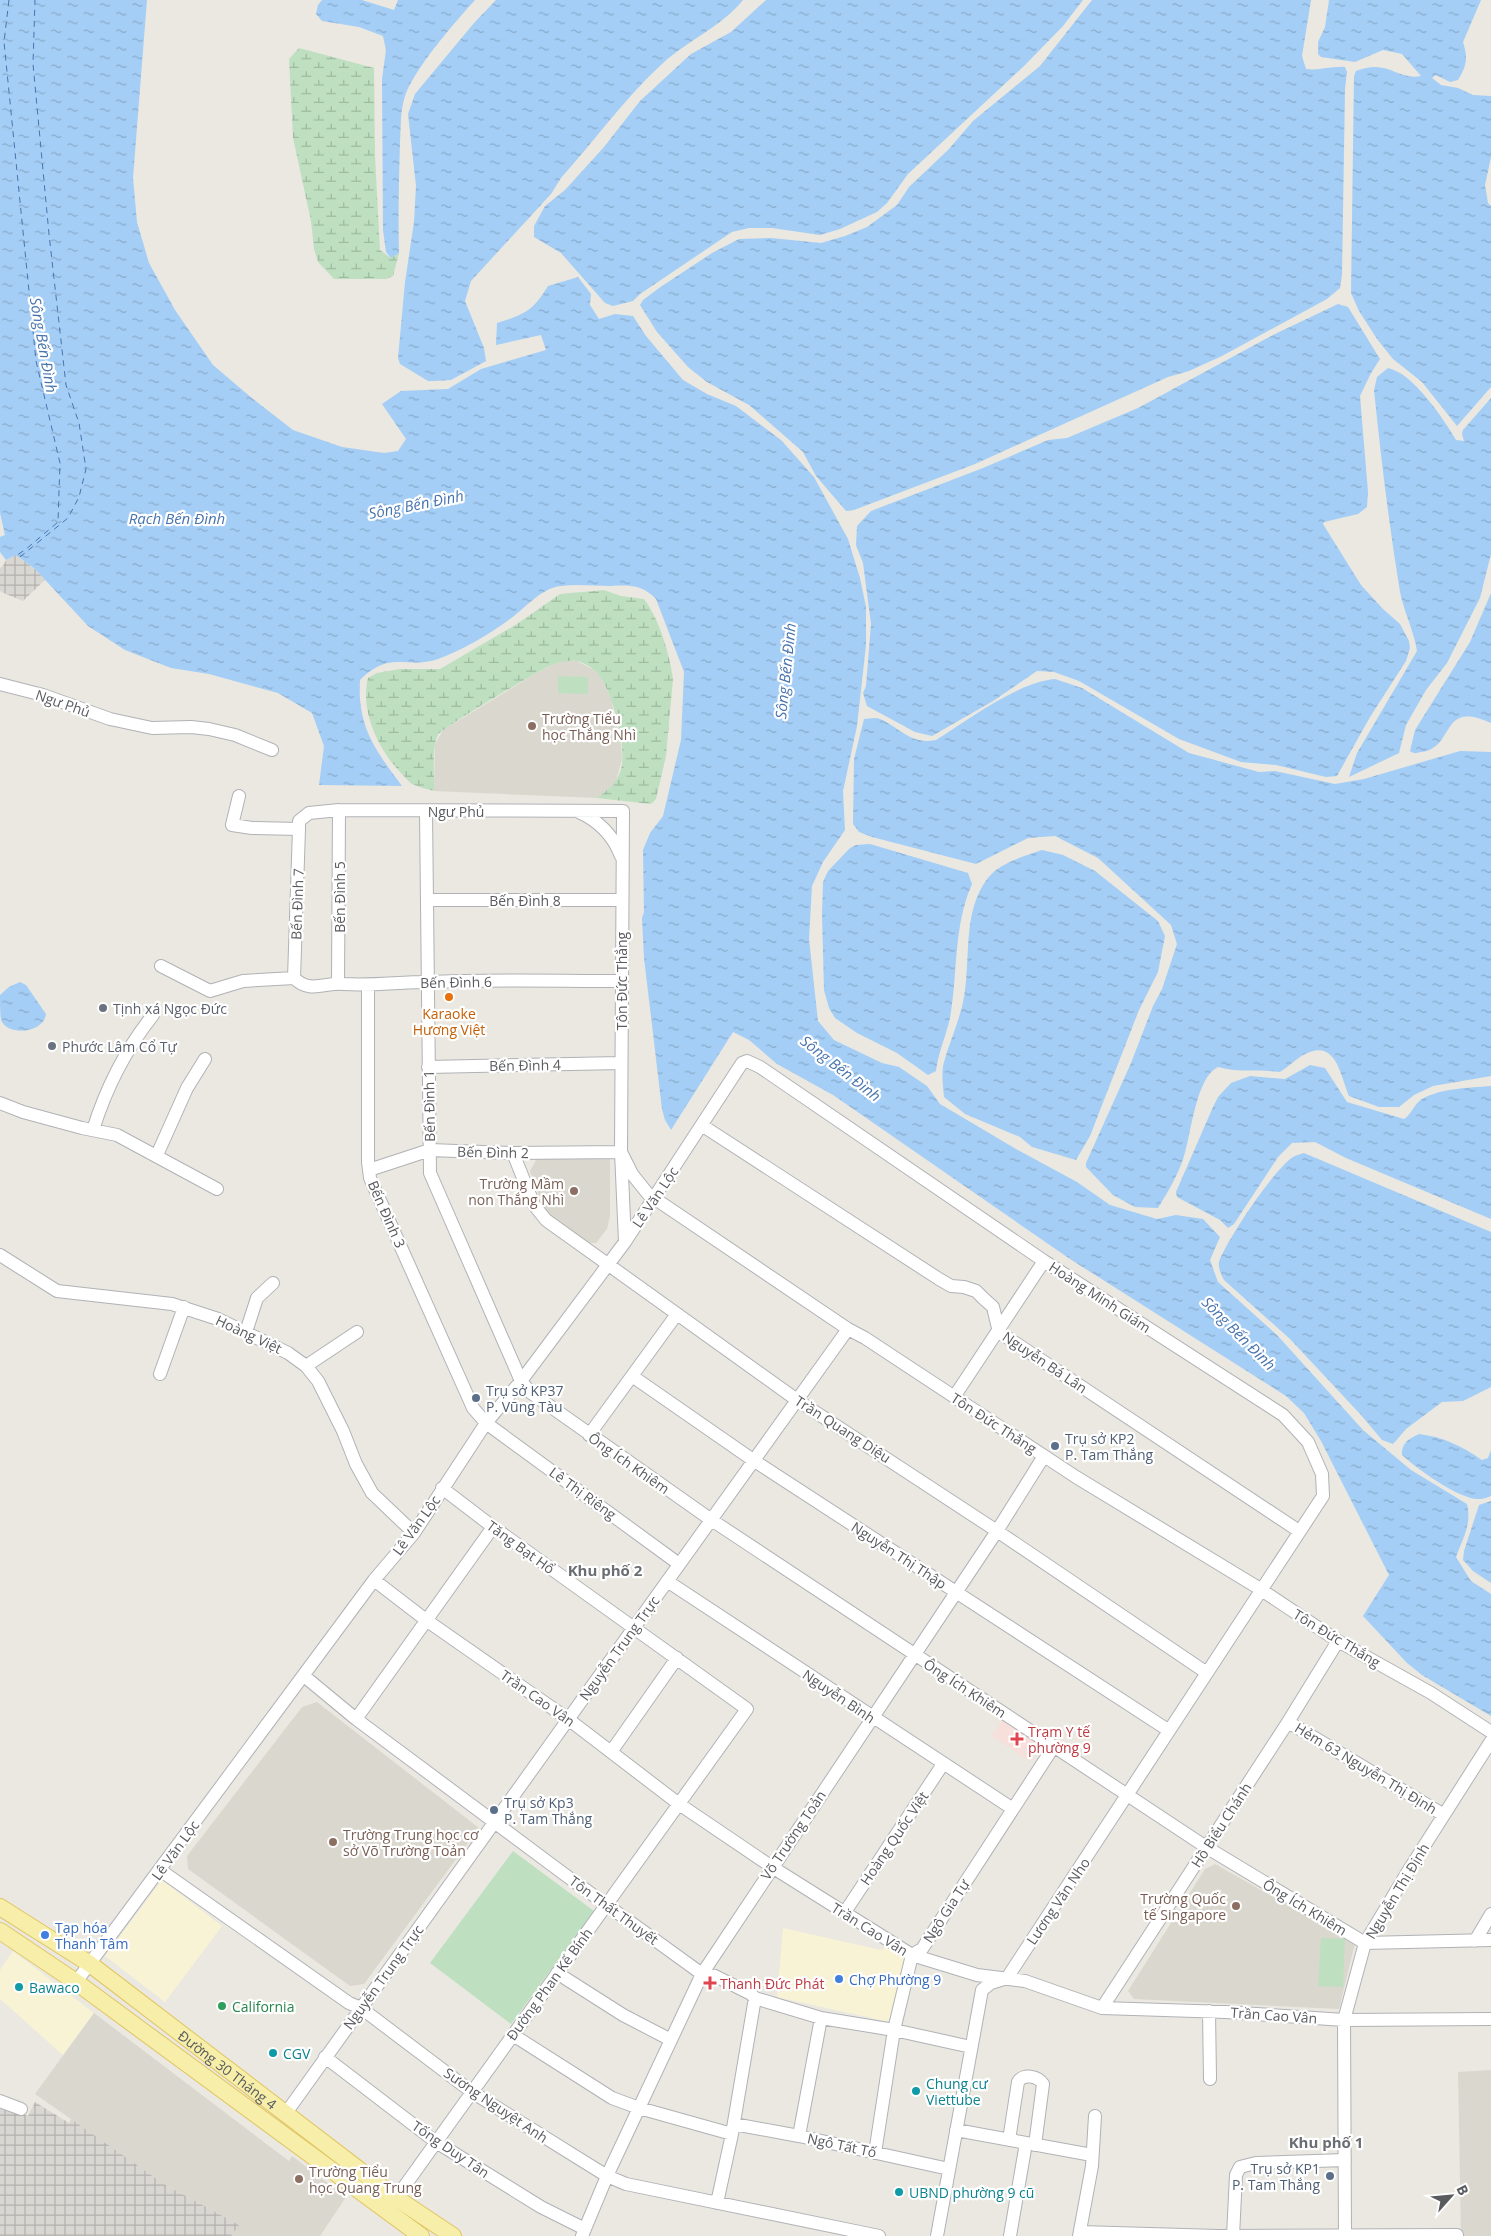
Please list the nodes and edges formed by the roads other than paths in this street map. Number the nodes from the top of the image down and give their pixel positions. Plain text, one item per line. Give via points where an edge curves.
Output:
1 (0, 684) edge
2 (272, 750) dead end
3 (239, 796) dead end
4 (339, 810) junction
5 (577, 811) junction
6 (623, 811) joint
7 (426, 812) junction
8 (298, 829) junction
9 (622, 861) junction
10 (427, 900) junction
11 (622, 900) junction
12 (161, 966) dead end
13 (294, 978) junction
14 (621, 981) junction
15 (427, 982) junction
16 (338, 983) junction
17 (368, 986) junction
18 (153, 1015) dead end
19 (205, 1059) dead end
20 (747, 1061) joint
21 (621, 1063) junction
22 (428, 1067) junction
23 (0, 1103) edge
24 (703, 1126) junction
25 (93, 1130) junction
26 (430, 1150) junction
27 (621, 1152) junction
28 (513, 1153) junction
29 (157, 1155) junction
30 (369, 1170) junction
31 (217, 1189) dead end
32 (654, 1198) junction
33 (625, 1242) junction
34 (0, 1255) edge
35 (1044, 1262) junction
36 (609, 1264) junction
37 (273, 1283) dead end
38 (184, 1307) junction
39 (677, 1314) junction
40 (848, 1329) junction
41 (246, 1332) junction
42 (357, 1332) dead end
43 (999, 1332) junction
44 (306, 1366) junction
45 (160, 1374) dead end
46 (632, 1376) junction
47 (521, 1381) junction
48 (954, 1397) junction
49 (797, 1400) junction
50 (486, 1423) junction
51 (589, 1435) junction
52 (1044, 1456) junction
53 (753, 1460) junction
54 (442, 1488) junction
55 (710, 1519) junction
56 (493, 1527) junction
57 (997, 1531) junction
58 (1299, 1531) junction
59 (414, 1533) junction
60 (679, 1564) junction
61 (374, 1580) junction
62 (667, 1581) junction
63 (1262, 1591) junction
64 (956, 1592) junction
65 (426, 1620) junction
66 (634, 1627) junction
67 (1338, 1641) junction
68 (913, 1653) junction
69 (677, 1658) junction
70 (1207, 1673) junction
71 (304, 1676) junction
72 (748, 1709) joint
73 (872, 1718) junction
74 (356, 1719) junction
75 (568, 1719) junction
76 (1288, 1722) junction
77 (1168, 1730) junction
78 (1491, 1732) edge
79 (1491, 1741) edge
80 (1054, 1746) junction
81 (611, 1752) junction
82 (943, 1764) junction
83 (1128, 1795) junction
84 (679, 1804) junction
85 (1013, 1809) junction
86 (1444, 1815) junction
87 (494, 1821) junction
88 (1206, 1848) junction
89 (772, 1867) junction
90 (160, 1870) junction
91 (606, 1905) junction
92 (0, 1906) edge
93 (845, 1912) junction
94 (1491, 1914) edge
95 (0, 1931) edge
96 (1491, 1940) edge
97 (1474, 1941) junction
98 (1365, 1943) junction
99 (912, 1955) junction
100 (90, 1964) junction
101 (557, 1973) junction
102 (702, 1974) junction
103 (1006, 1978) junction
104 (76, 1982) junction
105 (755, 1998) junction
106 (361, 2008) junction
107 (1102, 2008) junction
108 (1209, 2012) junction
109 (821, 2018) junction
110 (1491, 2019) edge
111 (1344, 2020) junction
112 (894, 2030) junction
113 (513, 2035) junction
114 (185, 2036) junction
115 (671, 2040) junction
116 (971, 2046) junction
117 (172, 2053) junction
118 (326, 2057) junction
119 (1210, 2079) dead end
120 (472, 2092) junction
121 (0, 2101) edge
122 (639, 2108) junction
123 (21, 2109) dead end
124 (286, 2112) junction
125 (1095, 2116) dead end
126 (733, 2129) junction
127 (956, 2130) junction
128 (798, 2136) junction
129 (1009, 2140) junction
130 (436, 2142) junction
131 (1030, 2144) junction
132 (875, 2152) junction
133 (1092, 2155) junction
134 (1344, 2160) junction
135 (949, 2169) junction
136 (607, 2176) junction
137 (396, 2198) junction
138 (717, 2203) junction
139 (386, 2211) junction
140 (583, 2232) edge
141 (1080, 2234) edge
142 (1345, 2235) edge
143 (1457, 2235) edge
144 (421, 2236) edge
145 (452, 2236) edge
146 (879, 2236) edge
147 (937, 2236) edge
148 (1010, 2236) edge
149 (1218, 2236) edge
150 (1234, 2236) edge

1 - 2 street, Ngư Phủ via 43,695 110,719 152,728 209,729 235,735
3 - 8 street via 232,825
4 - 7 street, Ngư Phủ
4 - 8 street, Ngư Phủ via 309,814 300,821
4 - 16 street, Bến Đình 5
5 - 6 street, Ngư Phủ
5 - 7 street, Ngư Phủ
5 - 9 street via 599,823 618,848
6 - 9 street, Tôn Đức Thắng
7 - 10 street, Bến Đình 1
8 - 13 street, Bến Đình 7
9 - 11 street, Tôn Đức Thắng
10 - 11 street, Bến Đình 8
10 - 15 street, Bến Đình 1
11 - 14 street, Tôn Đức Thắng
12 - 13 street via 210,991 243,981
13 - 16 street, Bến Đình 6 via 303,986
14 - 15 street, Bến Đình 6
14 - 21 street, Tôn Đức Thắng
15 - 17 street, Bến Đình 6
15 - 22 street, Bến Đình 1
16 - 17 street, Bến Đình 6
17 - 30 street, Bến Đình 3
18 - 25 street via 121,1062
19 - 29 street via 187,1088
20 - 24 street, Lê Văn Lộc via 742,1063
20 - 35 street, Hoàng Minh Giám
21 - 22 street, Bến Đình 4
21 - 27 street, Tôn Đức Thắng
22 - 26 street, Bến Đình 1
23 - 25 street
24 - 32 street, Lê Văn Lộc
24 - 43 street, Nguyễn Bá Lân via 939,1279 952,1286 976,1291 993,1307
25 - 29 street via 117,1135
26 - 28 street, Bến Đình 2
26 - 30 street, Bến Đình 2
26 - 47 street, Bến Đình 1 via 430,1173
27 - 28 street, Bến Đình 2
27 - 32 street, Tôn Đức Thắng via 632,1174
27 - 33 street, Tôn Đức Thắng
28 - 36 street, Trần Quang Diệu via 537,1211
29 - 31 street
30 - 50 street, Bến Đình 3 via 372,1186 473,1408
32 - 33 street, Lê Văn Lộc
32 - 40 street, Tôn Đức Thắng
33 - 36 street, Lê Văn Lộc
34 - 38 street, Hoàng Việt via 57,1291 142,1299
35 - 43 street
35 - 58 street, Hoàng Minh Giám via 1282,1415 1298,1430 1318,1462 1324,1489 1323,1496
36 - 39 street, Trần Quang Diệu
36 - 47 street, Lê Văn Lộc
37 - 41 street via 259,1296
38 - 41 street, Hoàng Việt
38 - 45 street
39 - 46 street
39 - 49 street, Trần Quang Diệu
40 - 48 street, Tôn Đức Thắng
40 - 49 street, Nguyễn Trung Trực
41 - 44 street, Hoàng Việt
42 - 44 street
43 - 48 street
43 - 58 street, Nguyễn Bá Lân
44 - 59 street, Hoàng Việt via 318,1381 372,1493
46 - 51 street
46 - 53 street, Nguyễn Thị Thập
47 - 50 street, Lê Văn Lộc
47 - 51 street, Ông Ích Khiêm via 530,1392
48 - 52 street, Tôn Đức Thắng
49 - 53 street, Nguyễn Trung Trực
49 - 57 street, Trần Quang Diệu
50 - 54 street, Lê Văn Lộc
50 - 60 street, Lê Thị Riêng
51 - 55 street, Ông Ích Khiêm
52 - 57 street, Võ Trường Toản
52 - 63 street, Tôn Đức Thắng
53 - 55 street, Nguyễn Trung Trực
53 - 64 street, Nguyễn Thị Thập
54 - 56 street, Tăng Bạt Hổ
54 - 59 street, Lê Văn Lộc
55 - 60 street, Nguyễn Trung Trực
55 - 68 street, Ông Ích Khiêm
56 - 65 street
56 - 66 street, Tăng Bạt Hổ
57 - 64 street, Võ Trường Toản
57 - 70 street, Trần Quang Diệu
58 - 63 street, Hoàng Minh Giám
59 - 61 street, Lê Văn Lộc
60 - 62 street, Nguyễn Trung Trực
61 - 65 street, Trần Cao Vân
61 - 71 street, Lê Văn Lộc
62 - 66 street, Nguyễn Trung Trực
62 - 73 street, Nguyễn Bình
63 - 67 street, Tôn Đức Thắng
63 - 70 street, Lương Văn Nho
64 - 68 street, Võ Trường Toản
64 - 77 street, Nguyễn Thị Thập
65 - 74 street
65 - 75 street, Trần Cao Vân
66 - 69 street, Tăng Bạt Hổ
66 - 75 street, Nguyễn Trung Trực
67 - 76 street, Hồ Biểu Chánh
67 - 78 street, Tôn Đức Thắng via 1431,1693
68 - 73 street, Võ Trường Toản
68 - 80 street, Ông Ích Khiêm
69 - 72 street, Tăng Bạt Hổ
69 - 81 street
70 - 77 street, Lương Văn Nho
71 - 74 street, Tôn Thất Thuyết
71 - 90 street, Lê Văn Lộc
72 - 84 street, Đường Phan Kế Bính
73 - 82 street, Nguyễn Bình
73 - 89 street, Võ Trường Toản
74 - 87 street, Tôn Thất Thuyết
75 - 81 street, Trần Cao Vân
75 - 87 street, Nguyễn Trung Trực
76 - 86 street, Hẻm 63 Nguyễn Thị Định
76 - 88 street, Hồ Biểu Chánh
77 - 83 street, Lương Văn Nho
79 - 86 street, Nguyễn Thị Định
80 - 83 street, Ông Ích Khiêm
80 - 85 street, Ngô Gia Tự
81 - 84 street, Trần Cao Vân
82 - 85 street, Nguyễn Bình
82 - 93 street, Hoàng Quốc Việt
83 - 88 street, Ông Ích Khiêm
83 - 103 street, Lương Văn Nho
84 - 89 street, Trần Cao Vân
84 - 91 street, Đường Phan Kế Bính
85 - 99 street, Ngô Gia Tự via 922,1950
86 - 98 street, Nguyễn Thị Định
87 - 91 street, Tôn Thất Thuyết
87 - 106 street, Nguyễn Trung Trực
88 - 98 street, Ông Ích Khiêm
88 - 107 street, Hồ Biểu Chánh
89 - 93 street, Trần Cao Vân
89 - 102 street, Võ Trường Toản
90 - 100 street, Lê Văn Lộc
90 - 106 street, Sương Nguyệt Anh via 349,2003
91 - 101 street, Đường Phan Kế Bính
91 - 102 street, Tôn Thất Thuyết
92 - 100 main road, Đường 30 Tháng 4
93 - 99 street, Trần Cao Vân
94 - 97 street
95 - 104 main road, Đường 30 Tháng 4
96 - 97 street
97 - 98 street
98 - 111 street, Nguyễn Thị Định
99 - 103 street, Trần Cao Vân via 977,1975
99 - 112 street, Ngô Gia Tự
100 - 104 street, Lê Văn Lộc
100 - 114 main road, Đường 30 Tháng 4
101 - 113 street, Đường Phan Kế Bính
101 - 115 street via 623,2015
102 - 105 street, Tôn Thất Thuyết via 715,1976
102 - 115 street, Võ Trường Toản
103 - 107 street, Trần Cao Vân via 1026,1981
103 - 116 street via 982,1990
104 - 117 main road, Đường 30 Tháng 4
105 - 109 street, Tôn Thất Thuyết
105 - 126 street
106 - 118 street, Nguyễn Trung Trực
106 - 120 street, Sương Nguyệt Anh
107 - 108 street, Trần Cao Vân
108 - 111 street, Trần Cao Vân
108 - 119 street
109 - 112 street, Tôn Thất Thuyết
109 - 128 street
110 - 111 street, Trần Cao Vân
111 - 134 street, Nguyễn Thị Định
112 - 116 street, Tôn Thất Thuyết
112 - 132 street, Ngô Gia Tự
113 - 120 street, Đường Phan Kế Bính
113 - 122 street, Ngô Tất Tố via 612,2098
114 - 117 main road
114 - 124 main road, Đường 30 Tháng 4
115 - 122 street, Võ Trường Toản
116 - 127 street
117 - 139 main road, Đường 30 Tháng 4
118 - 124 street, Nguyễn Trung Trực
118 - 130 street, Tống Duy Tân
120 - 130 street, Đường Phan Kế Bính
120 - 136 street, Sương Nguyệt Anh
121 - 123 street
122 - 126 street, Ngô Tất Tố
122 - 136 street, Võ Trường Toản
124 - 137 main road, Đường 30 Tháng 4
125 - 133 street
126 - 128 street, Ngô Tất Tố
126 - 138 street
127 - 129 street
127 - 135 street
128 - 132 street, Ngô Tất Tố
129 - 131 street
129 - 131 street via 1018,2082 1025,2076 1039,2079 1044,2084
130 - 137 street, Đường Phan Kế Bính
130 - 140 street, Tống Duy Tân
131 - 133 street
131 - 148 street
132 - 135 street, Ngô Tất Tố
133 - 141 street
134 - 142 street, Nguyễn Thị Định
134 - 150 street via 1256,2163 1240,2167 1236,2173
135 - 147 street
136 - 138 street, Sương Nguyệt Anh via 626,2184
136 - 140 street, Võ Trường Toản
137 - 139 street, Đường Phan Kế Bính
137 - 145 main road, Đường 30 Tháng 4
138 - 146 street, Sương Nguyệt Anh
139 - 144 main road, Đường 30 Tháng 4
141 - 149 street
142 - 143 street
142 - 150 street
149 - 150 street

